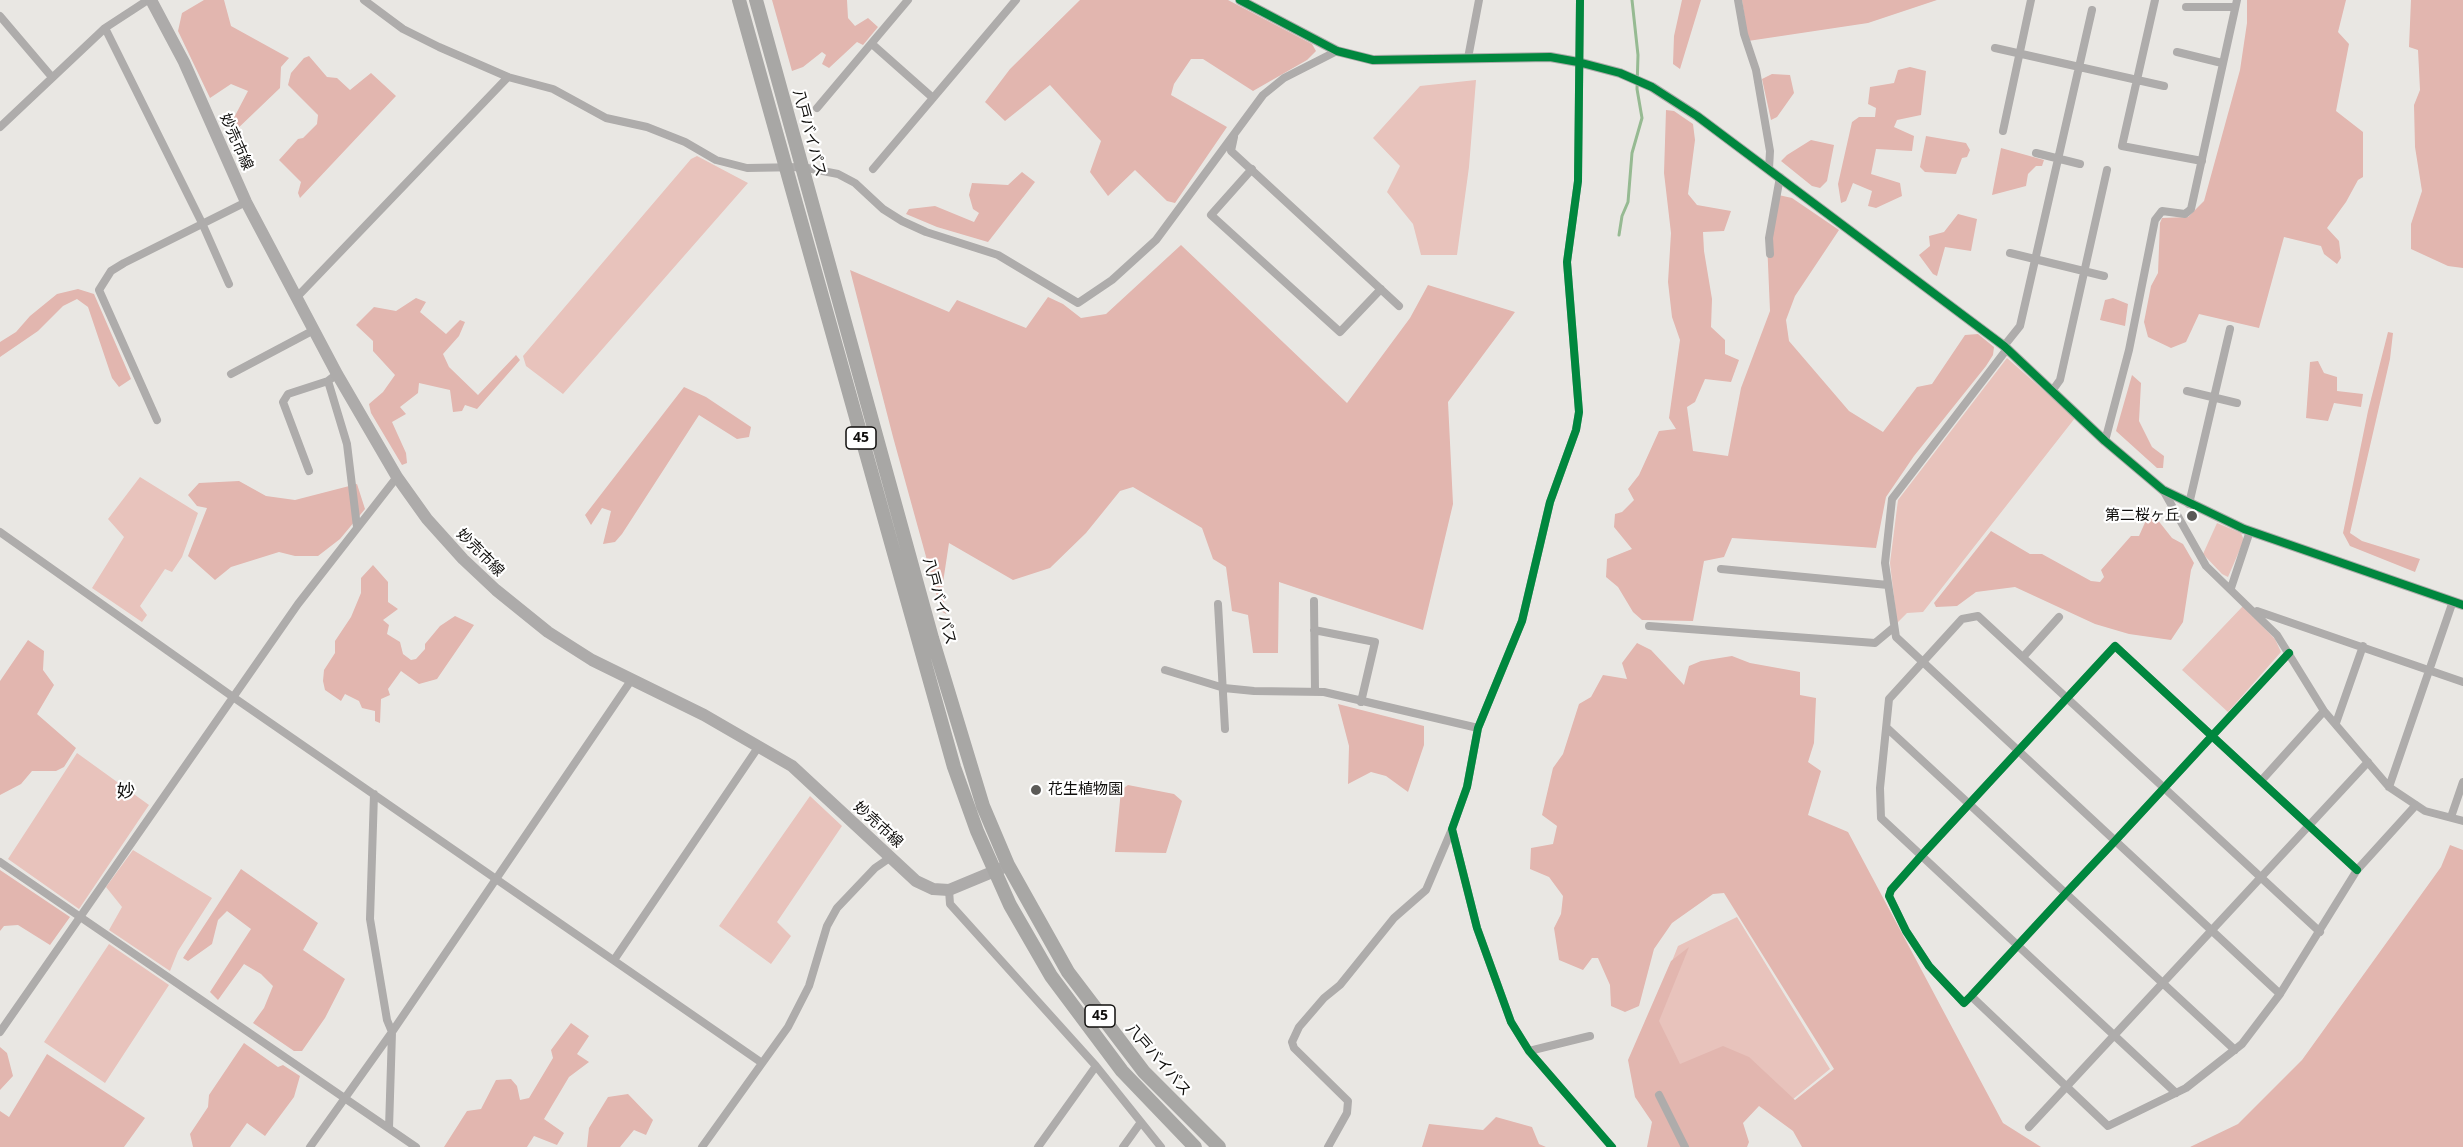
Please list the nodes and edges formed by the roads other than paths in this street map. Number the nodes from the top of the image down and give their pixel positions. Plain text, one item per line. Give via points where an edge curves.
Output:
1 (150, 0) edge
2 (364, 0) edge
3 (739, 0) edge
4 (756, 0) edge
5 (908, 0) edge
6 (1016, 0) edge
7 (1240, 0) edge
8 (1479, 0) edge
9 (1580, 0) edge
10 (1738, 0) edge
11 (2031, 0) edge
12 (2155, 0) edge
13 (2236, 3) edge
14 (2186, 7) dead end
15 (2092, 10) dead end
16 (0, 16) edge
17 (105, 28) junction
18 (872, 44) junction
19 (1995, 48) dead end
20 (1337, 51) junction
21 (2177, 52) dead end
22 (2020, 54) junction
23 (1468, 58) junction
24 (1578, 62) junction
25 (2222, 63) junction
26 (2079, 68) junction
27 (51, 76) junction
28 (508, 77) junction
29 (2136, 80) junction
30 (2164, 86) dead end
31 (933, 98) junction
32 (817, 108) dead end
33 (0, 127) edge
34 (2002, 131) dead end
35 (1234, 134) junction
36 (2036, 153) dead end
37 (2058, 159) junction
38 (2202, 161) junction
39 (2080, 164) dead end
40 (784, 167) junction
41 (802, 167) junction
42 (873, 169) dead end
43 (1252, 169) junction
44 (1769, 170) junction
45 (2107, 170) dead end
46 (1780, 177) junction
47 (246, 202) junction
48 (202, 223) junction
49 (2010, 253) dead end
50 (1770, 254) dead end
51 (2034, 259) junction
52 (2084, 271) junction
53 (2104, 276) dead end
54 (229, 284) dead end
55 (1381, 289) junction
56 (297, 297) junction
57 (1399, 306) dead end
58 (2230, 329) dead end
59 (314, 330) junction
60 (2005, 348) junction
61 (231, 374) dead end
62 (332, 377) junction
63 (2052, 391) junction
64 (2187, 391) dead end
65 (2214, 397) junction
66 (2237, 403) dead end
67 (157, 420) dead end
68 (2105, 441) junction
69 (309, 471) dead end
70 (397, 477) junction
71 (2163, 490) junction
72 (2189, 504) junction
73 (357, 527) junction
74 (2250, 531) junction
75 (0, 532) edge
76 (1721, 569) dead end
77 (1888, 585) junction
78 (2231, 588) junction
79 (1314, 601) dead end
80 (2458, 603) edge
81 (1218, 604) dead end
82 (2253, 610) junction
83 (2059, 617) dead end
84 (1649, 626) dead end
85 (1893, 628) junction
86 (1314, 630) junction
87 (2363, 646) junction
88 (2289, 653) junction
89 (2024, 657) junction
90 (1922, 662) junction
91 (1165, 670) dead end
92 (2429, 670) junction
93 (632, 679) junction
94 (2463, 682) edge
95 (1224, 688) junction
96 (1315, 692) junction
97 (233, 697) junction
98 (2067, 699) junction
99 (1361, 702) junction
100 (2324, 711) junction
101 (2336, 723) junction
102 (1478, 728) junction
103 (1887, 728) junction
104 (1225, 729) dead end
105 (2212, 736) junction
106 (759, 746) junction
107 (2018, 750) junction
108 (2368, 762) junction
109 (2261, 781) junction
110 (2463, 782) edge
111 (2389, 787) junction
112 (2164, 788) junction
113 (374, 794) junction
114 (1970, 804) junction
115 (2416, 805) junction
116 (2451, 817) junction
117 (2463, 821) edge
118 (2308, 825) junction
119 (1452, 829) junction
120 (2115, 841) junction
121 (1922, 855) junction
122 (891, 857) junction
123 (0, 862) edge
124 (1008, 865) junction
125 (2357, 870) junction
126 (994, 872) junction
127 (2260, 877) junction
128 (497, 879) junction
129 (949, 890) junction
130 (2066, 893) junction
131 (80, 916) junction
132 (2211, 931) junction
133 (2320, 932) junction
134 (2018, 944) junction
135 (614, 960) junction
136 (2162, 984) junction
137 (2280, 994) junction
138 (1971, 996) junction
139 (0, 1032) edge
140 (392, 1032) junction
141 (2114, 1034) junction
142 (1590, 1035) dead end
143 (2235, 1050) junction
144 (1529, 1051) junction
145 (762, 1063) junction
146 (1096, 1066) junction
147 (2066, 1086) junction
148 (2176, 1093) junction
149 (1659, 1095) dead end
150 (344, 1097) junction
151 (1141, 1122) junction
152 (2029, 1127) dead end
153 (389, 1128) junction
154 (310, 1147) edge
155 (416, 1147) edge
156 (702, 1147) edge
157 (1038, 1147) edge
158 (1123, 1147) edge
159 (1161, 1147) edge
160 (1195, 1147) edge
161 (1219, 1147) edge
162 (1328, 1147) edge
163 (1612, 1147) edge
164 (1685, 1147) edge

1 - 17 street
1 - 47 main road, 妙売市線 via 184,62
2 - 28 street via 403,29
3 - 40 highway, 八戸バイパス / 45
4 - 41 highway, 八戸バイパス / 45
5 - 18 street
6 - 31 street
7 - 20 street
8 - 23 street
9 - 24 street
10 - 44 street via 1756,70 1770,152
11 - 22 street
12 - 29 street
13 - 14 street
13 - 25 street
15 - 26 street
16 - 27 street
17 - 27 street
17 - 48 street
18 - 31 street
18 - 32 street
19 - 22 street
20 - 23 street via 1373,60
20 - 35 street via 1284,78 1263,95
21 - 25 street
22 - 26 street
22 - 34 street
23 - 24 street via 1550,57
24 - 44 street via 1620,73 1675,100
24 - 102 street via 1578,180 1567,262 1576,430 1550,502 1522,621
25 - 38 street
26 - 29 street
26 - 37 street
27 - 33 street
28 - 40 street via 553,89 606,118 647,127 716,160 747,168
28 - 56 street
29 - 30 street
29 - 38 street via 2122,146
31 - 42 street
35 - 41 street via 1156,240 1112,280 1078,303 998,255 902,221 838,174
35 - 43 street via 1231,151
36 - 37 street
37 - 39 street
37 - 51 street
38 - 68 street via 2191,208 2185,214 2162,210 2155,220
40 - 41 street
40 - 126 highway, 八戸バイパス / 45 via 954,767
41 - 124 highway, 八戸バイパス / 45 via 961,740
43 - 55 street
43 - 55 street via 1211,215 1340,332
44 - 46 street
45 - 52 street
46 - 50 street
46 - 60 street
47 - 48 street
47 - 56 main road, 妙売市線
48 - 54 street
48 - 67 street via 111,271 99,290
49 - 51 street
51 - 52 street
51 - 60 street via 2020,326
52 - 53 street
52 - 63 street via 2060,380
55 - 57 street
56 - 59 main road, 妙売市線
58 - 65 street
59 - 61 street
59 - 62 main road, 妙売市線
60 - 63 street
60 - 77 street via 1892,499 1885,563
62 - 69 street via 288,394 284,402
62 - 70 main road, 妙売市線
62 - 73 street via 347,444
63 - 68 street
64 - 65 street
65 - 66 street
65 - 72 street
68 - 71 street
70 - 73 street
70 - 93 main road, 妙売市線 via 427,519 495,590 548,632
71 - 72 street
71 - 78 street via 2206,566
72 - 74 street
73 - 97 street
74 - 78 street
74 - 80 street
75 - 97 street
76 - 77 street
77 - 85 street
78 - 82 street
79 - 86 street
80 - 92 street
81 - 95 street
82 - 87 street
82 - 88 street
83 - 89 street
84 - 85 street via 1875,643
85 - 90 street via 1896,637
86 - 96 street
86 - 99 street via 1374,642
87 - 92 street
87 - 101 street
88 - 100 street
88 - 105 street
89 - 90 street via 1978,616 1962,619
89 - 98 street
90 - 103 street via 1889,699
90 - 107 street
91 - 95 street
92 - 94 street
92 - 111 street
93 - 106 main road, 妙売市線
93 - 128 street
95 - 96 street
95 - 104 street
96 - 99 street
97 - 113 street
97 - 131 street
98 - 105 street via 2115,646
98 - 107 street
98 - 112 street
99 - 102 street
100 - 101 street
100 - 109 street
101 - 108 street
102 - 119 street via 1467,787
103 - 114 street
103 - 121 street via 1881,818
105 - 109 street
105 - 112 street
106 - 122 main road, 妙売市線 via 792,766
106 - 135 street
107 - 114 street
107 - 120 street
108 - 111 street
108 - 118 street
109 - 118 street
110 - 116 street
111 - 115 street
112 - 120 street
112 - 127 street
113 - 128 street
113 - 140 street via 370,919
114 - 121 street
114 - 130 street
115 - 116 street
115 - 125 street
116 - 117 street
118 - 125 street
118 - 127 street
119 - 144 street via 1477,928 1511,1022
119 - 162 street via 1426,890 1394,918 1340,985 1299,1027 1292,1042 1348,1101 1347,1113
120 - 130 street
120 - 132 street
121 - 134 street
121 - 138 street via 1889,897 1929,966 1964,1003
122 - 129 main road, 妙売市線 via 916,880 933,889
122 - 145 street via 837,908 800,1006
123 - 131 street
124 - 126 main road
124 - 161 highway, 八戸バイパス / 45 via 1042,930 1092,1007 1144,1072
125 - 133 street
126 - 129 main road
126 - 160 highway, 八戸バイパス / 45 via 1031,943 1080,1017 1122,1071
127 - 132 street
127 - 133 street
128 - 135 street
128 - 140 street
129 - 146 street via 950,904
130 - 134 street
130 - 136 street
131 - 139 street
131 - 150 street
132 - 136 street
132 - 137 street
133 - 137 street
134 - 138 street
134 - 141 street
135 - 145 street
136 - 141 street
136 - 143 street
137 - 143 street
138 - 147 street
140 - 150 street
140 - 153 street
141 - 147 street
141 - 148 street
142 - 144 street
143 - 148 street
144 - 163 street
145 - 156 street
146 - 151 street
146 - 157 street
147 - 148 street via 2108,1126
147 - 152 street
149 - 164 street
150 - 153 street
150 - 154 street
151 - 158 street
151 - 159 street
153 - 155 street

